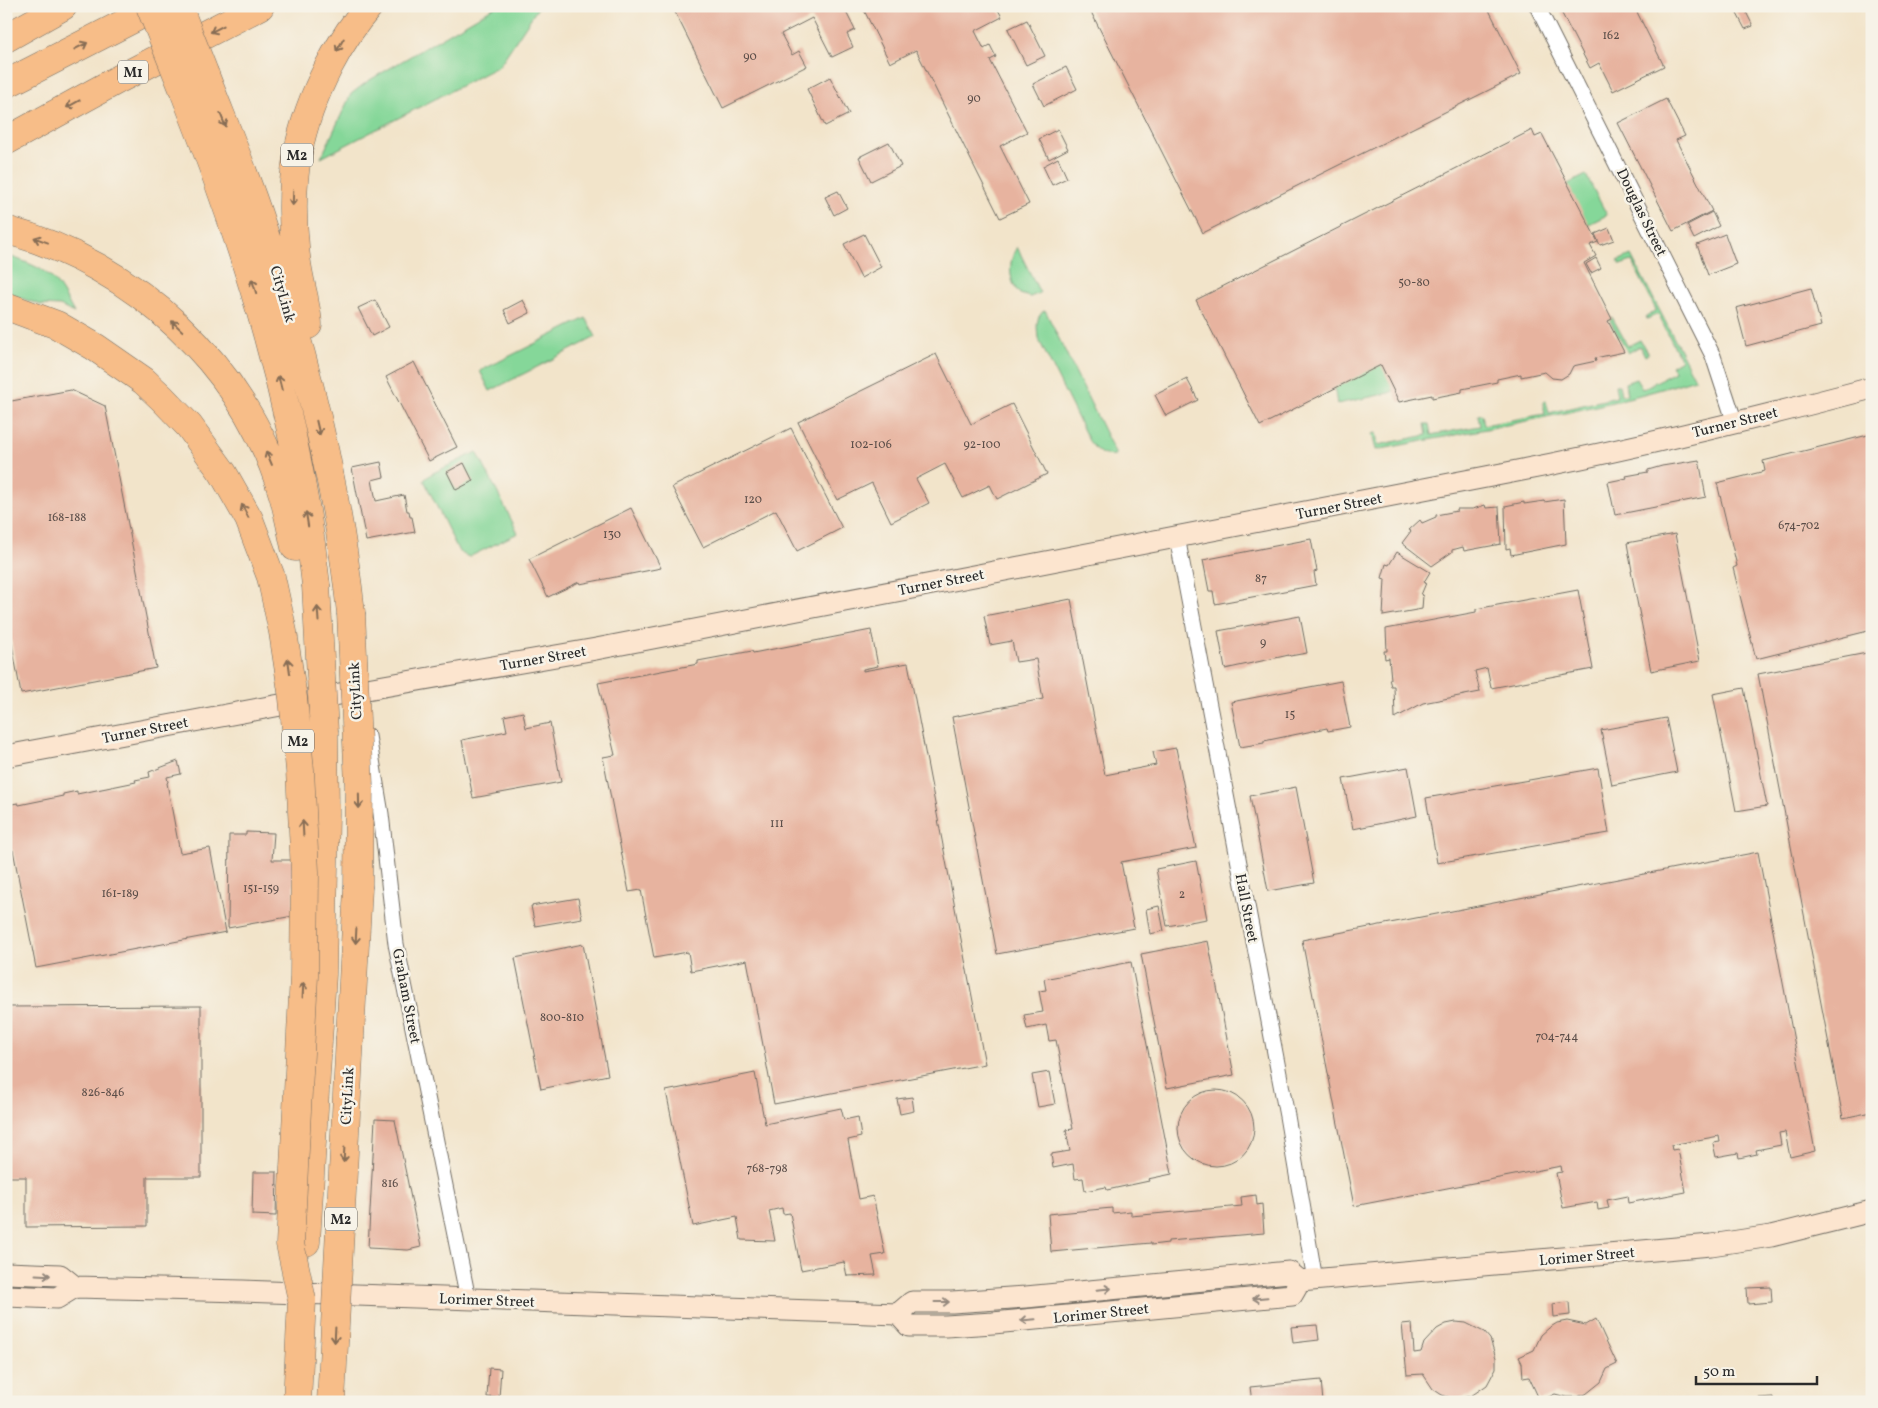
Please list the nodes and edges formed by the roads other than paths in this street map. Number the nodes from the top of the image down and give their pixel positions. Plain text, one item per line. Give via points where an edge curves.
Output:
1 (63, 6) edge
2 (150, 6) edge
3 (158, 6) edge
4 (178, 6) edge
5 (260, 6) edge
6 (370, 6) edge
7 (1537, 6) edge
8 (6, 38) edge
9 (6, 84) edge
10 (6, 140) edge
11 (6, 230) edge
12 (6, 306) edge
13 (290, 327) junction
14 (1872, 388) edge
15 (1735, 423) junction
16 (1177, 536) junction
17 (316, 585) junction
18 (361, 690) junction
19 (6, 756) edge
20 (1872, 1211) edge
21 (8, 1270) edge
22 (1307, 1281) junction
23 (76, 1287) junction
24 (6, 1296) edge
25 (468, 1299) junction
26 (302, 1300) junction
27 (297, 1402) edge
28 (332, 1402) edge

1 - 8 highway
13 -> 2 highway, CityLink / M2, bridge via 234,226
9 -> 3 highway
4 -> 13 highway, CityLink / M2, bridge via 261,222
5 -> 10 highway, M1
6 -> 13 highway, M2 via 342,41 315,92 303,124 294,174 292,220 297,267
7 - 15 street, Douglas Street via 1712,356
17 -> 11 highway, M2 via 296,552 283,495 264,446 230,387 207,356 149,300 90,261
26 -> 12 highway, M2, bridge via 290,1244 304,976 305,872 293,698 271,577 239,498 204,446 168,405 144,381 95,347 57,325
17 -> 13 highway, CityLink / M2 via 296,448
13 -> 28 highway, CityLink / M2, bridge via 307,381 329,476 346,569 354,658 359,785 358,888
14 - 15 main road, Turner Street
15 - 16 main road, Turner Street via 1571,461
16 - 18 main road, Turner Street via 596,649
16 - 22 street, Hall Street via 1284,1097
26 -> 17 highway, CityLink / M2, bridge via 322,974 325,841 324,732
18 - 19 main road, Turner Street
18 - 25 street, Graham Street via 381,814 396,944
20 - 22 main road, Lorimer Street via 1734,1242
21 -> 23 main road, Lorimer Street via 60,1275
22 - 25 main road, Lorimer Street via 1292,1295 946,1326 909,1326 898,1314
23 - 24 main road, Lorimer Street via 57,1298
23 - 25 main road, Lorimer Street
26 - 27 highway, CityLink / M2

